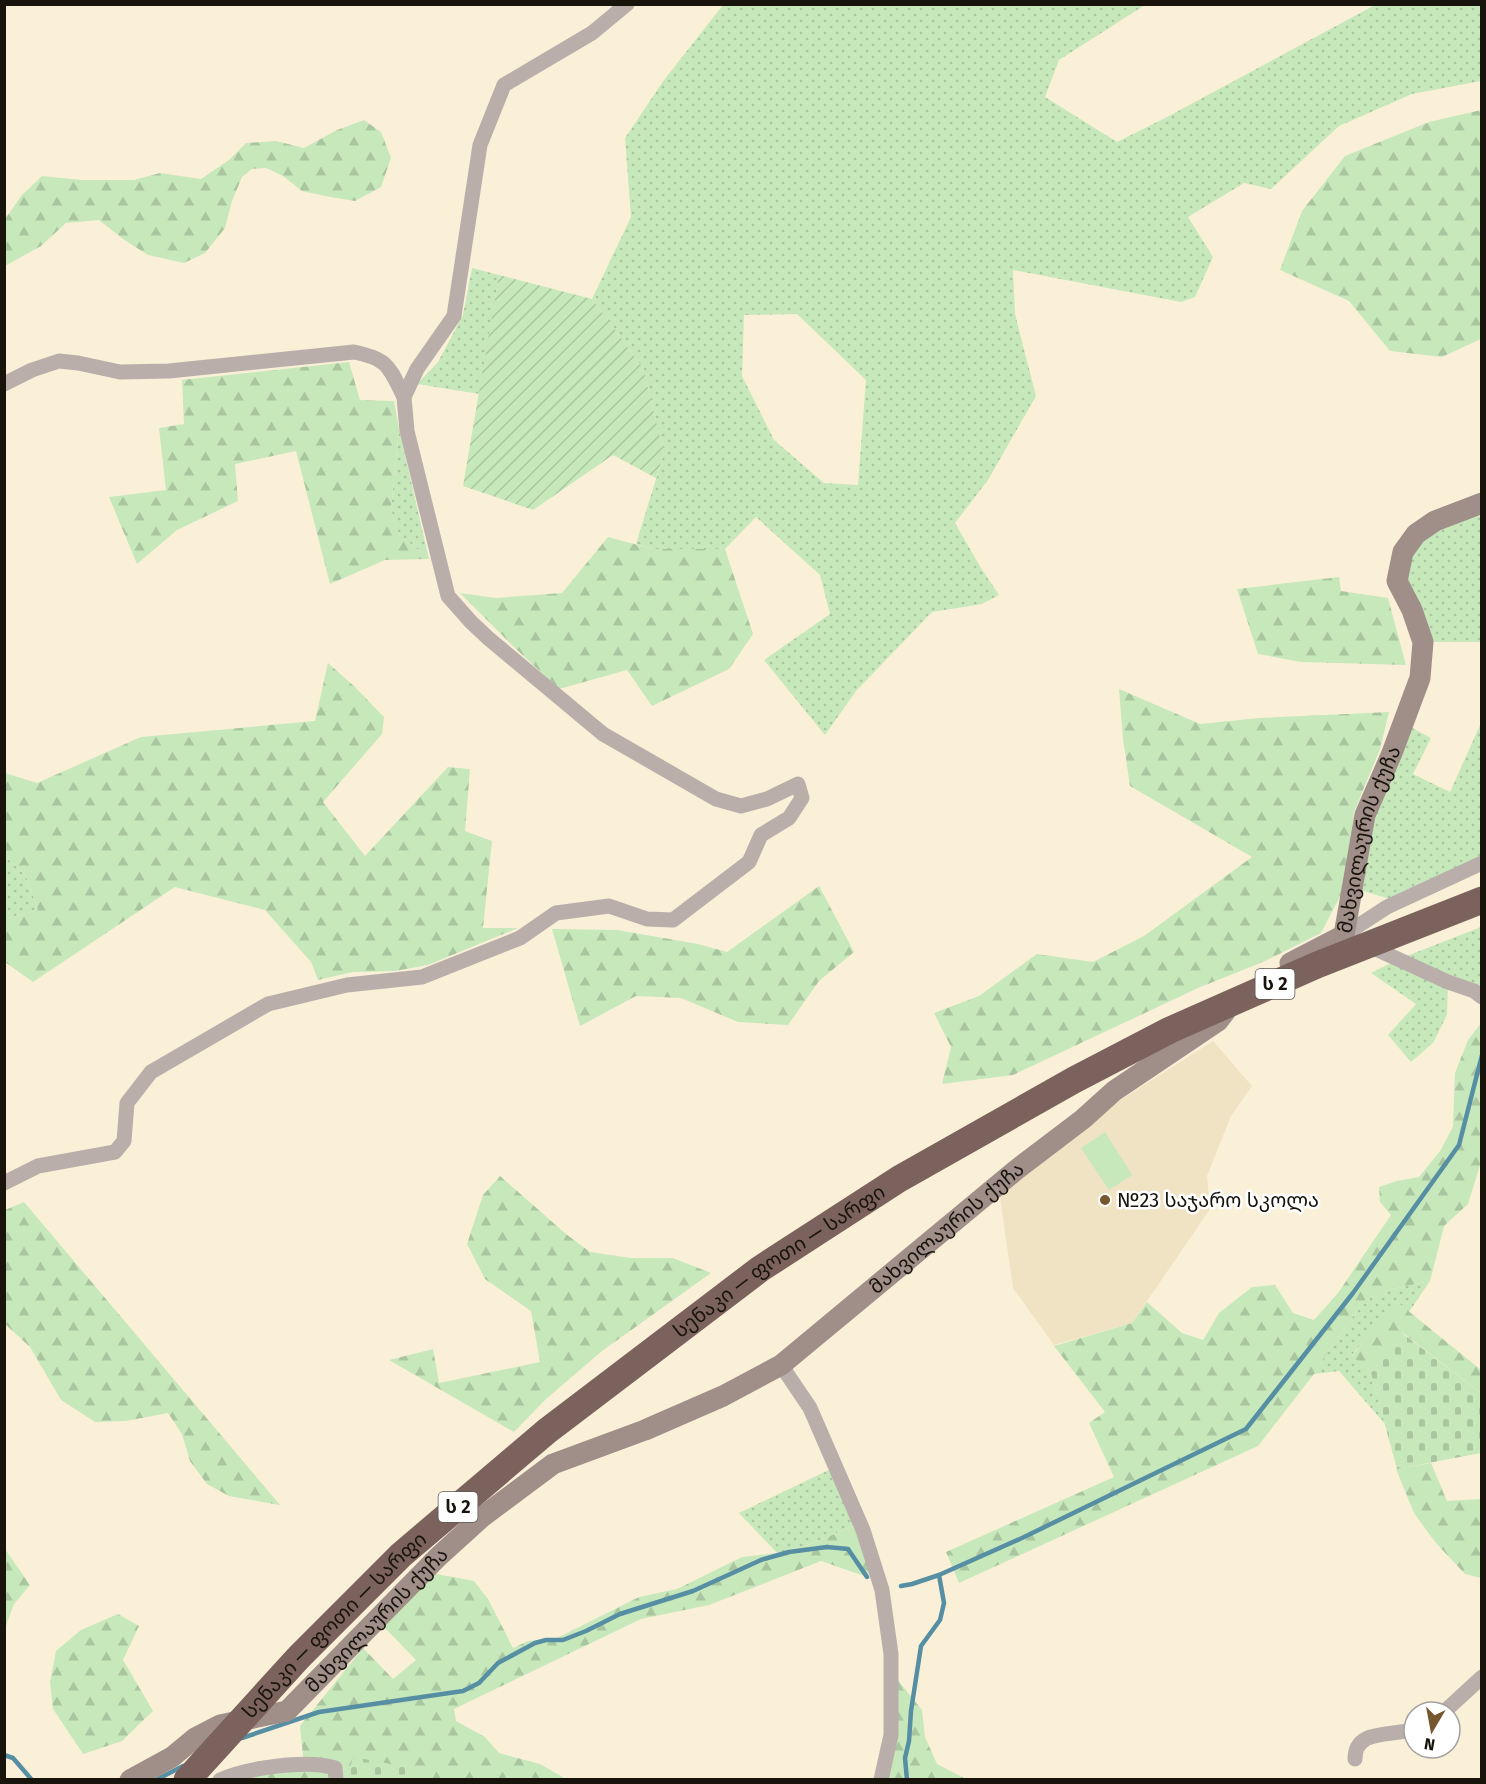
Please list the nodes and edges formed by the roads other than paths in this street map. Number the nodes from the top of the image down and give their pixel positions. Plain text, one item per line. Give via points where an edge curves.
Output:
1 (627, 4) edge
2 (4, 384) edge
3 (404, 397) junction
4 (1482, 503) edge
5 (1482, 863) edge
6 (1482, 900) edge
7 (1344, 934) junction
8 (1482, 997) edge
9 (4, 1183) edge
10 (781, 1365) junction
11 (1482, 1677) edge
12 (1457, 1700) edge
13 (1402, 1731) edge
14 (1354, 1759) dead end
15 (151, 1775) edge
16 (130, 1779) edge
17 (187, 1779) edge
18 (220, 1779) edge
19 (336, 1779) edge
20 (881, 1779) edge

1 - 3 street via 592,33 504,85 480,145 454,316 417,369
2 - 3 street via 58,362 120,372 169,371 354,352 375,356 389,367
3 - 9 street via 407,431 448,596 471,622 603,734 716,799 741,806 798,784 802,798 789,818 761,835 749,862 673,920 647,919 609,906 556,913 520,938 422,977 347,985 268,1004 151,1072 126,1103 124,1141 114,1152 38,1166
4 - 7 street, მახვილაურის ქუჩა via 1436,521 1416,534 1403,552 1397,581 1423,642 1420,678 1365,815
5 - 7 street via 1387,908
6 - 17 highway, სენაკი — ფოთი — სარფი / ს 2 via 1317,965 1170,1030 899,1179 760,1269 547,1431 401,1555 299,1657
7 - 8 street
7 - 10 street, მახვილაურის ქუჩა via 1275,970 1243,994 1218,1021 1114,1090
10 - 15 street, მახვილაურის ქუჩა via 645,1430 553,1464 482,1516 287,1711 220,1725 195,1738
10 - 20 street via 810,1408 863,1530 882,1590 891,1654 891,1735
11 - 12 street
13 - 14 street via 1367,1737 1355,1750
15 - 16 street, მახვილაურის ქუჩა
18 - 19 street via 254,1769 310,1765 335,1768

